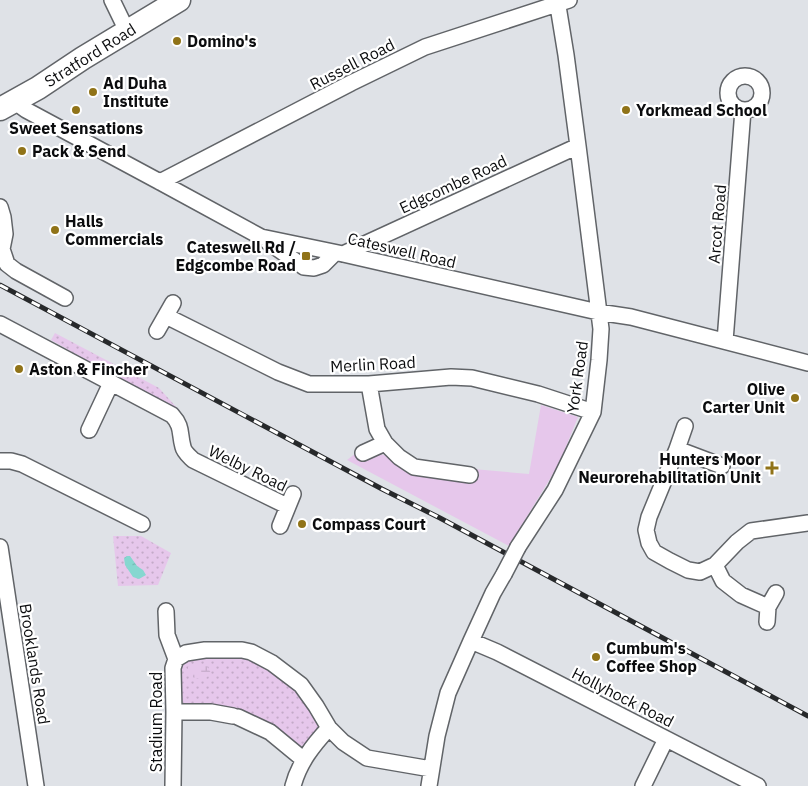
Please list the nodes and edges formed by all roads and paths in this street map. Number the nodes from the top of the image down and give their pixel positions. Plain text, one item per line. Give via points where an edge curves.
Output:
1 (112, 0) edge
2 (180, 0) edge
3 (561, 1) edge
4 (127, 31) junction
5 (8, 105) edge
6 (743, 110) dead end
7 (578, 146) junction
8 (160, 182) junction
9 (0, 207) edge
10 (339, 254) junction
11 (65, 298) dead end
12 (598, 312) junction
13 (0, 324) edge
14 (157, 331) dead end
15 (725, 341) junction
16 (808, 363) edge
17 (111, 383) junction
18 (369, 384) junction
19 (592, 412) junction
20 (685, 426) dead end
21 (89, 430) dead end
22 (385, 442) junction
23 (677, 449) junction
24 (363, 453) dead end
25 (0, 461) edge
26 (722, 466) dead end
27 (470, 475) dead end
28 (808, 523) edge
29 (142, 524) dead end
30 (280, 526) dead end
31 (0, 548) edge
32 (715, 565) junction
33 (776, 593) dead end
34 (166, 611) dead end
35 (471, 641) junction
36 (176, 659) junction
37 (174, 712) junction
38 (329, 728) junction
39 (666, 739) junction
40 (304, 760) junction
41 (431, 769) junction
42 (36, 786) edge
43 (173, 786) edge
44 (293, 786) edge
45 (429, 786) edge
46 (644, 786) edge
47 (758, 786) edge

1 - 4 street
2 - 4 highway, Stratford Road
3 - 7 street, York Road
3 - 8 street, Russell Road via 425,47
4 - 5 highway, Stratford Road
5 - 8 street, Cateswell Road via 26,110
6 - 15 street, Arcot Road
7 - 10 street, Edgcombe Road
7 - 12 street, York Road
8 - 10 street, Cateswell Road via 260,237
9 - 11 street via 5,234 2,250 7,264
10 - 12 street, Cateswell Road
12 - 15 street, Cateswell Road
12 - 19 street, York Road via 601,329
13 - 17 street, Welby Road
14 - 18 street, Merlin Road via 169,310 278,372 309,384
15 - 16 street, Cateswell Road
17 - 21 street
17 - 30 street, Welby Road via 172,415 178,422 183,449 193,460 290,500
18 - 19 street, Merlin Road via 472,378 538,394
18 - 22 street via 377,429
19 - 35 street, York Road, bridge via 555,490 518,547
20 - 23 street
22 - 24 street
22 - 27 street via 414,467
23 - 26 street
23 - 32 street via 649,517 646,530 650,543 654,552 688,570 700,572
25 - 29 street via 22,464 123,523
28 - 32 street via 751,531
31 - 42 street, Brooklands Road
32 - 33 street via 723,581 768,615
34 - 36 street, Stadium Road via 167,635
35 - 39 street, Hollyhock Road
35 - 41 street, York Road via 448,693
36 - 37 street, Stadium Road via 173,668
36 - 38 street, Stadium Road via 186,653 205,650 250,652 272,663 301,685
37 - 40 street via 211,712 235,717 270,732
37 - 43 street, Stadium Road
38 - 40 street
38 - 41 street, Stadium Road via 367,758
39 - 46 street
39 - 47 street, Hollyhock Road
40 - 44 street
41 - 45 street, York Road

